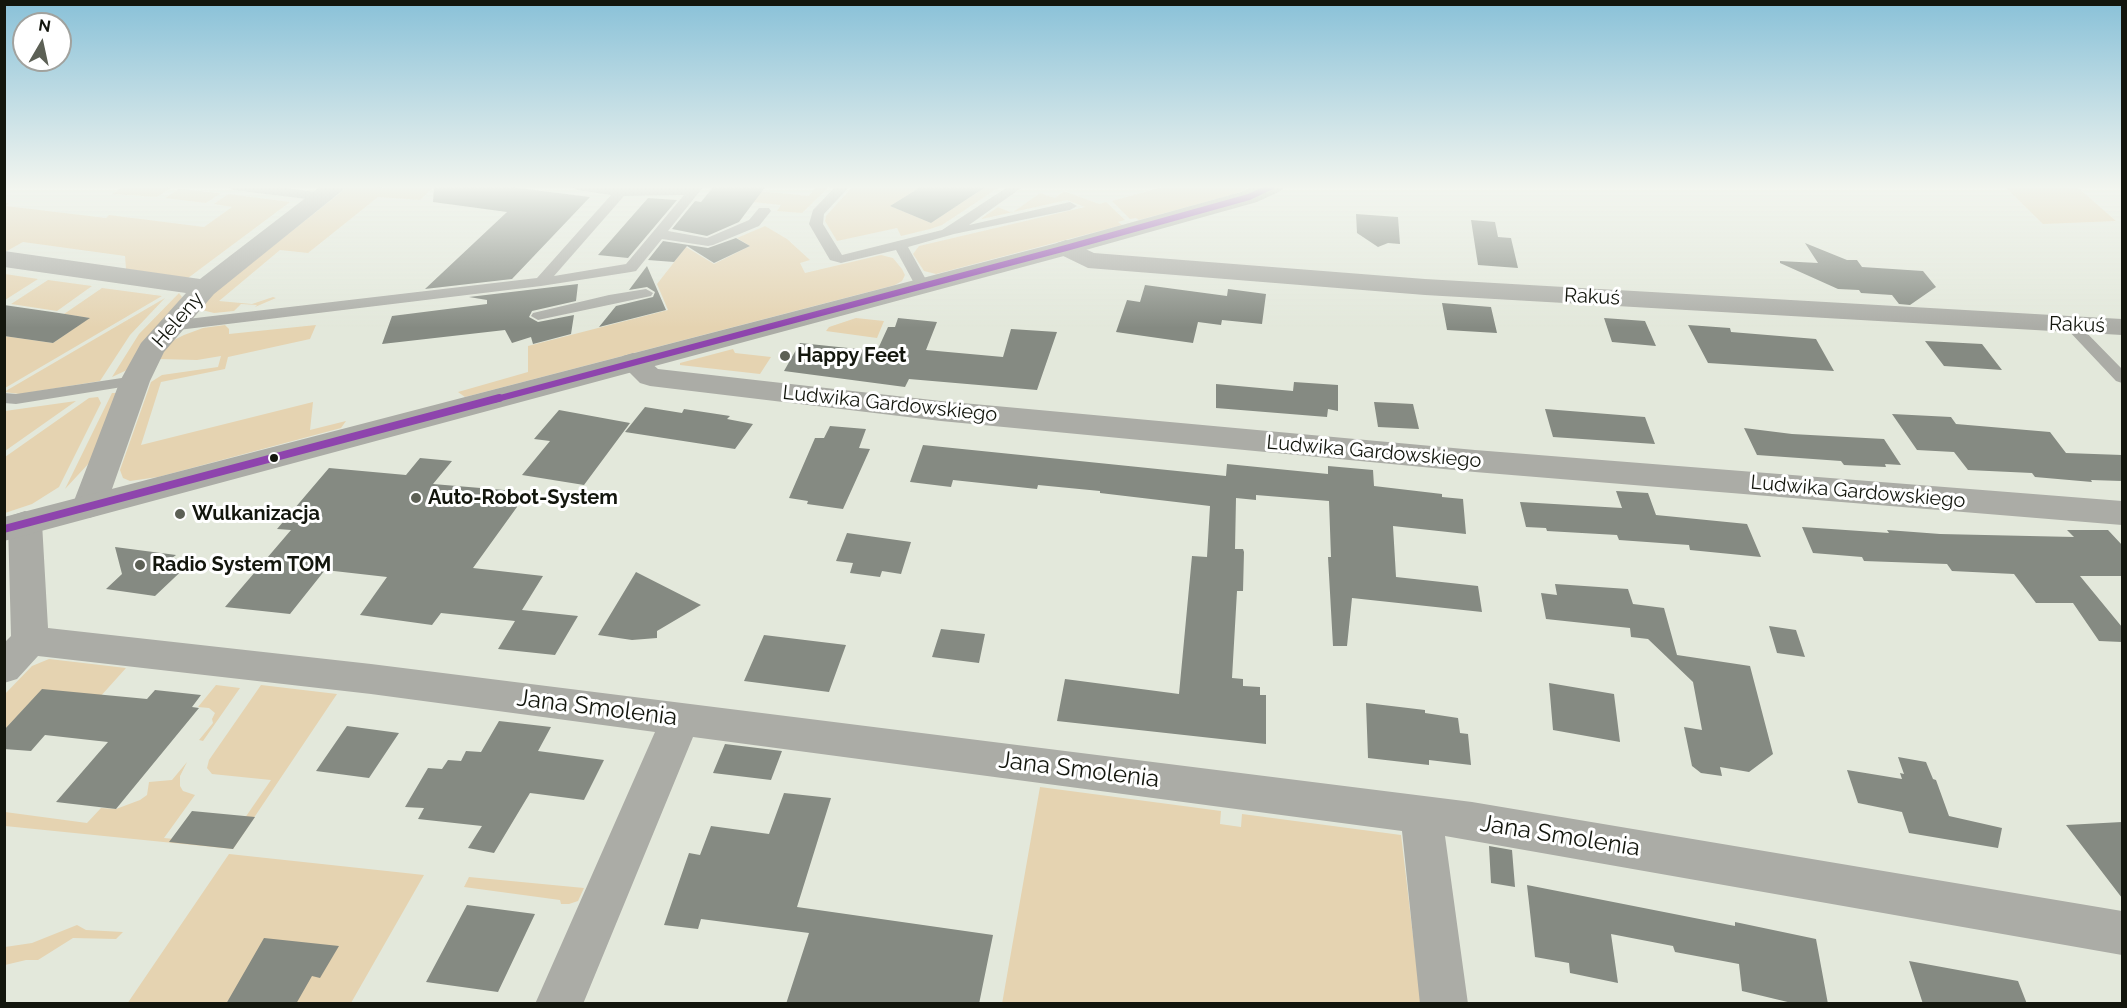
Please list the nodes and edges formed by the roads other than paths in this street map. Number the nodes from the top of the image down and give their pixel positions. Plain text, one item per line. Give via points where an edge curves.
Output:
1 (277, 233) edge
2 (584, 233) edge
3 (731, 233) edge
4 (821, 233) edge
5 (947, 233) edge
6 (1120, 233) edge
7 (659, 234) joint
8 (900, 245) junction
9 (1066, 248) junction
10 (4, 259) edge
11 (602, 273) junction
12 (541, 282) junction
13 (922, 285) junction
14 (205, 288) junction
15 (646, 293) dead end
16 (609, 299) junction
17 (538, 316) dead end
18 (170, 326) junction
19 (2072, 326) junction
20 (2122, 327) edge
21 (633, 362) junction
22 (2122, 378) edge
23 (135, 381) junction
24 (4, 398) edge
25 (89, 506) junction
26 (2122, 513) edge
27 (15, 526) edge
28 (17, 654) edge
29 (681, 718) junction
30 (1420, 815) junction
31 (2122, 933) edge
32 (559, 1004) edge
33 (1444, 1004) edge

1 - 14 street, Heleny
2 - 12 lane
3 - 7 lane via 708,243
4 - 8 lane via 835,257 841,259
5 - 8 lane
6 - 9 street
7 - 11 lane via 631,268
8 - 13 lane
9 - 13 street
9 - 19 street, Rakuś via 1088,260 1425,287
10 - 14 street
11 - 12 lane
11 - 16 lane
12 - 18 lane
13 - 21 street
14 - 18 street, Heleny
15 - 16 lane
16 - 17 lane
18 - 23 street, Heleny via 151,349
19 - 20 street, Rakuś
19 - 22 lane
21 - 25 street
21 - 26 street, Ludwika Gardowskiego via 650,377 953,412 1487,462
23 - 24 lane
23 - 25 street, Heleny
25 - 27 street
27 - 28 street, Jana Smolenia
28 - 29 street, Jana Smolenia via 359,678
29 - 30 street, Jana Smolenia
29 - 32 street
30 - 31 street, Jana Smolenia via 1687,856
30 - 33 street

